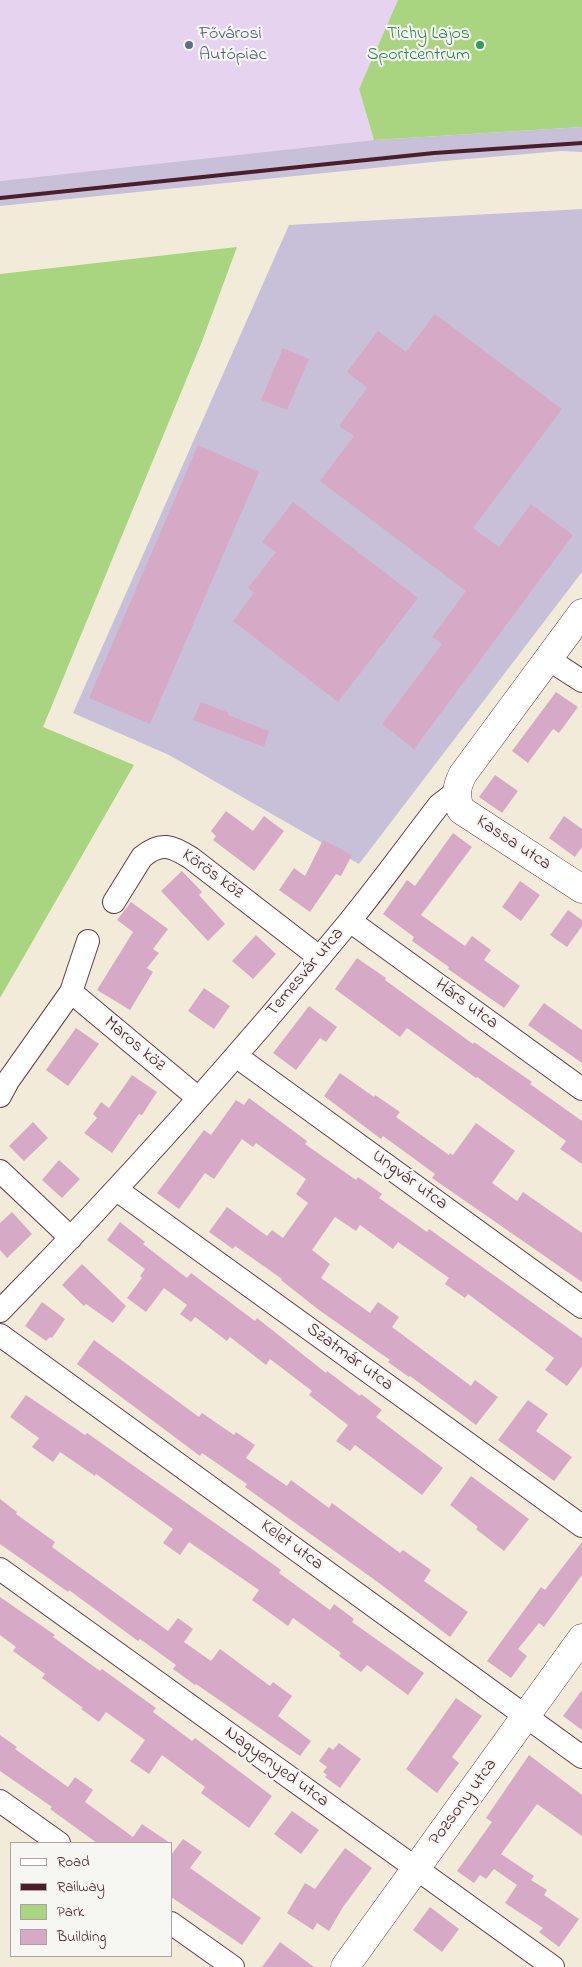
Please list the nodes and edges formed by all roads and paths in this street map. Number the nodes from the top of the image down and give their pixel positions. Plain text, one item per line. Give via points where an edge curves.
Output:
1 (582, 613) edge
2 (548, 659) junction
3 (582, 681) edge
4 (456, 792) junction
5 (582, 889) edge
6 (114, 902) dead end
7 (350, 921) junction
8 (88, 942) dead end
9 (319, 957) junction
10 (71, 992) junction
11 (236, 1056) junction
12 (582, 1089) edge
13 (0, 1096) edge
14 (198, 1098) junction
15 (0, 1171) edge
16 (117, 1190) junction
17 (71, 1238) junction
18 (582, 1307) edge
19 (0, 1311) edge
20 (0, 1335) edge
21 (582, 1526) edge
22 (0, 1569) edge
23 (582, 1638) edge
24 (526, 1716) junction
25 (582, 1757) edge
26 (0, 1801) edge
27 (58, 1842) edge
28 (416, 1869) junction
29 (172, 1924) edge
30 (233, 1967) edge
31 (345, 1967) edge
32 (553, 1967) edge

1 - 2 street, Temesvár utca
2 - 3 street
2 - 4 street, Temesvár utca via 463,774
4 - 5 street, Kassa utca via 461,810
4 - 7 street, Temesvár utca via 439,805
6 - 9 street, Körös köz via 142,858 162,847 176,848
7 - 9 street, Temesvár utca
7 - 12 street, Hárs utca
8 - 10 street
9 - 11 street, Temesvár utca
10 - 13 street
10 - 14 street, Maros köz
11 - 14 street, Temesvár utca
11 - 18 street, Ungvár utca
14 - 16 street, Temesvár utca
15 - 17 street
16 - 17 street, Temesvár utca
16 - 21 street, Szatmár utca
17 - 19 street, Temesvár utca
20 - 24 street, Kelet utca
22 - 28 street, Nagyenyed utca
23 - 24 street, Pozsony utca
24 - 25 street, Kelet utca
24 - 28 street, Pozsony utca
26 - 27 street
28 - 31 street, Pozsony utca
28 - 32 street, Nagyenyed utca
29 - 30 street

